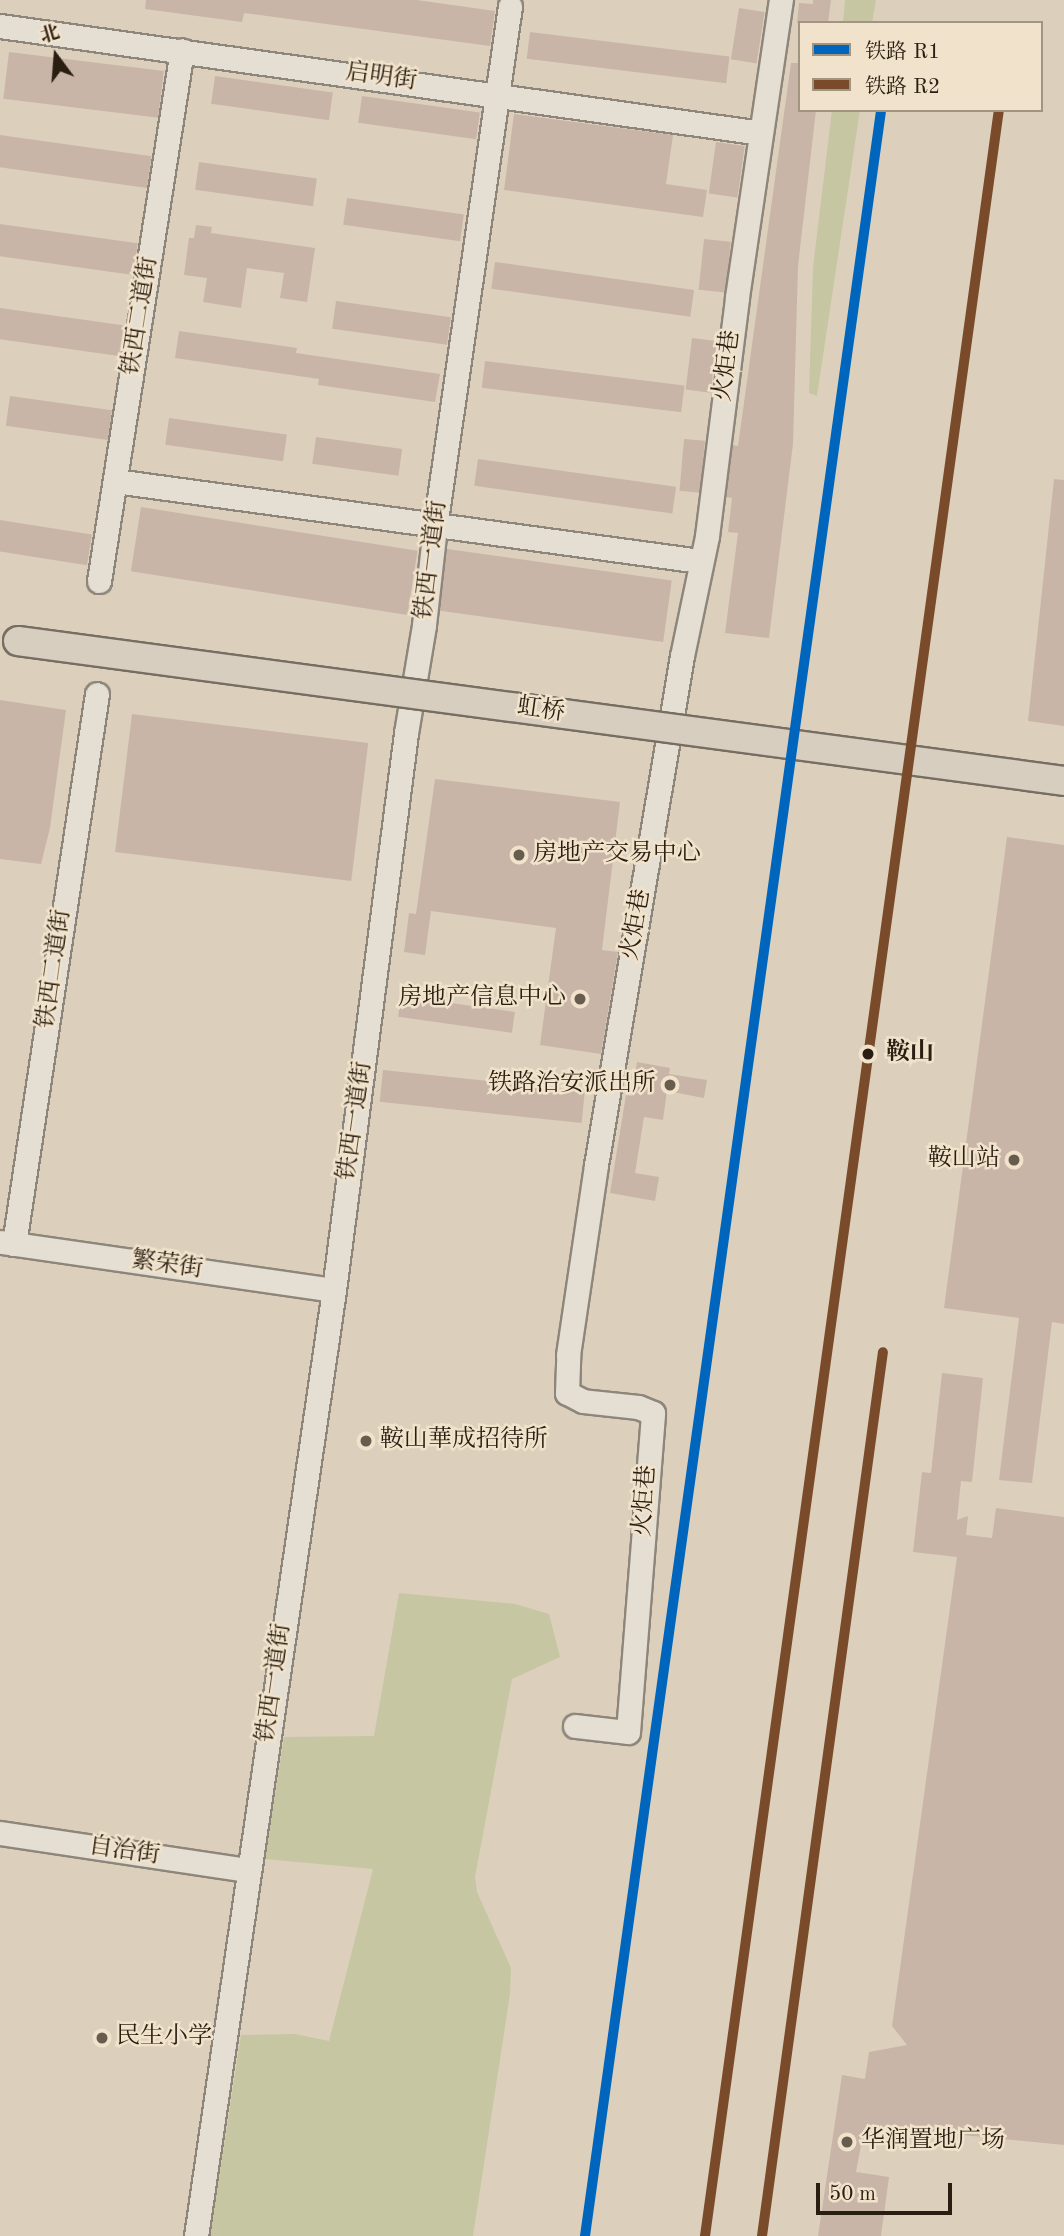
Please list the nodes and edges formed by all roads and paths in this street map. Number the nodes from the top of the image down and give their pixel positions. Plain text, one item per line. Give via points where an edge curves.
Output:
1 (781, 0) edge
2 (510, 6) dead end
3 (0, 26) edge
4 (182, 50) junction
5 (495, 95) junction
6 (761, 133) junction
7 (115, 481) junction
8 (435, 527) junction
9 (700, 561) junction
10 (99, 582) dead end
11 (18, 641) dead end
12 (97, 695) dead end
13 (1064, 781) edge
14 (7, 1243) edge
15 (334, 1290) junction
16 (575, 1726) dead end
17 (0, 1833) edge
18 (248, 1870) junction
19 (196, 2236) edge

1 - 6 street, 火炬巷
2 - 5 street, 铁西一道街
3 - 4 street, 启明街
4 - 5 street, 启明街
4 - 7 street, 铁西二道街
5 - 6 street, 启明街
5 - 8 street, 铁西一道街
6 - 9 street, 火炬巷
7 - 8 street
7 - 10 street, 铁西二道街
8 - 9 street
8 - 15 street, 铁西一道街
9 - 16 street, 火炬巷 via 568,1355 567,1393 583,1401 653,1413 628,1732
11 - 13 main road, 虹桥, bridge
12 - 14 street, 铁西二道街
14 - 15 street, 繁荣街
15 - 18 street, 铁西一道街
17 - 18 street, 自治街
18 - 19 street, 铁西一道街

